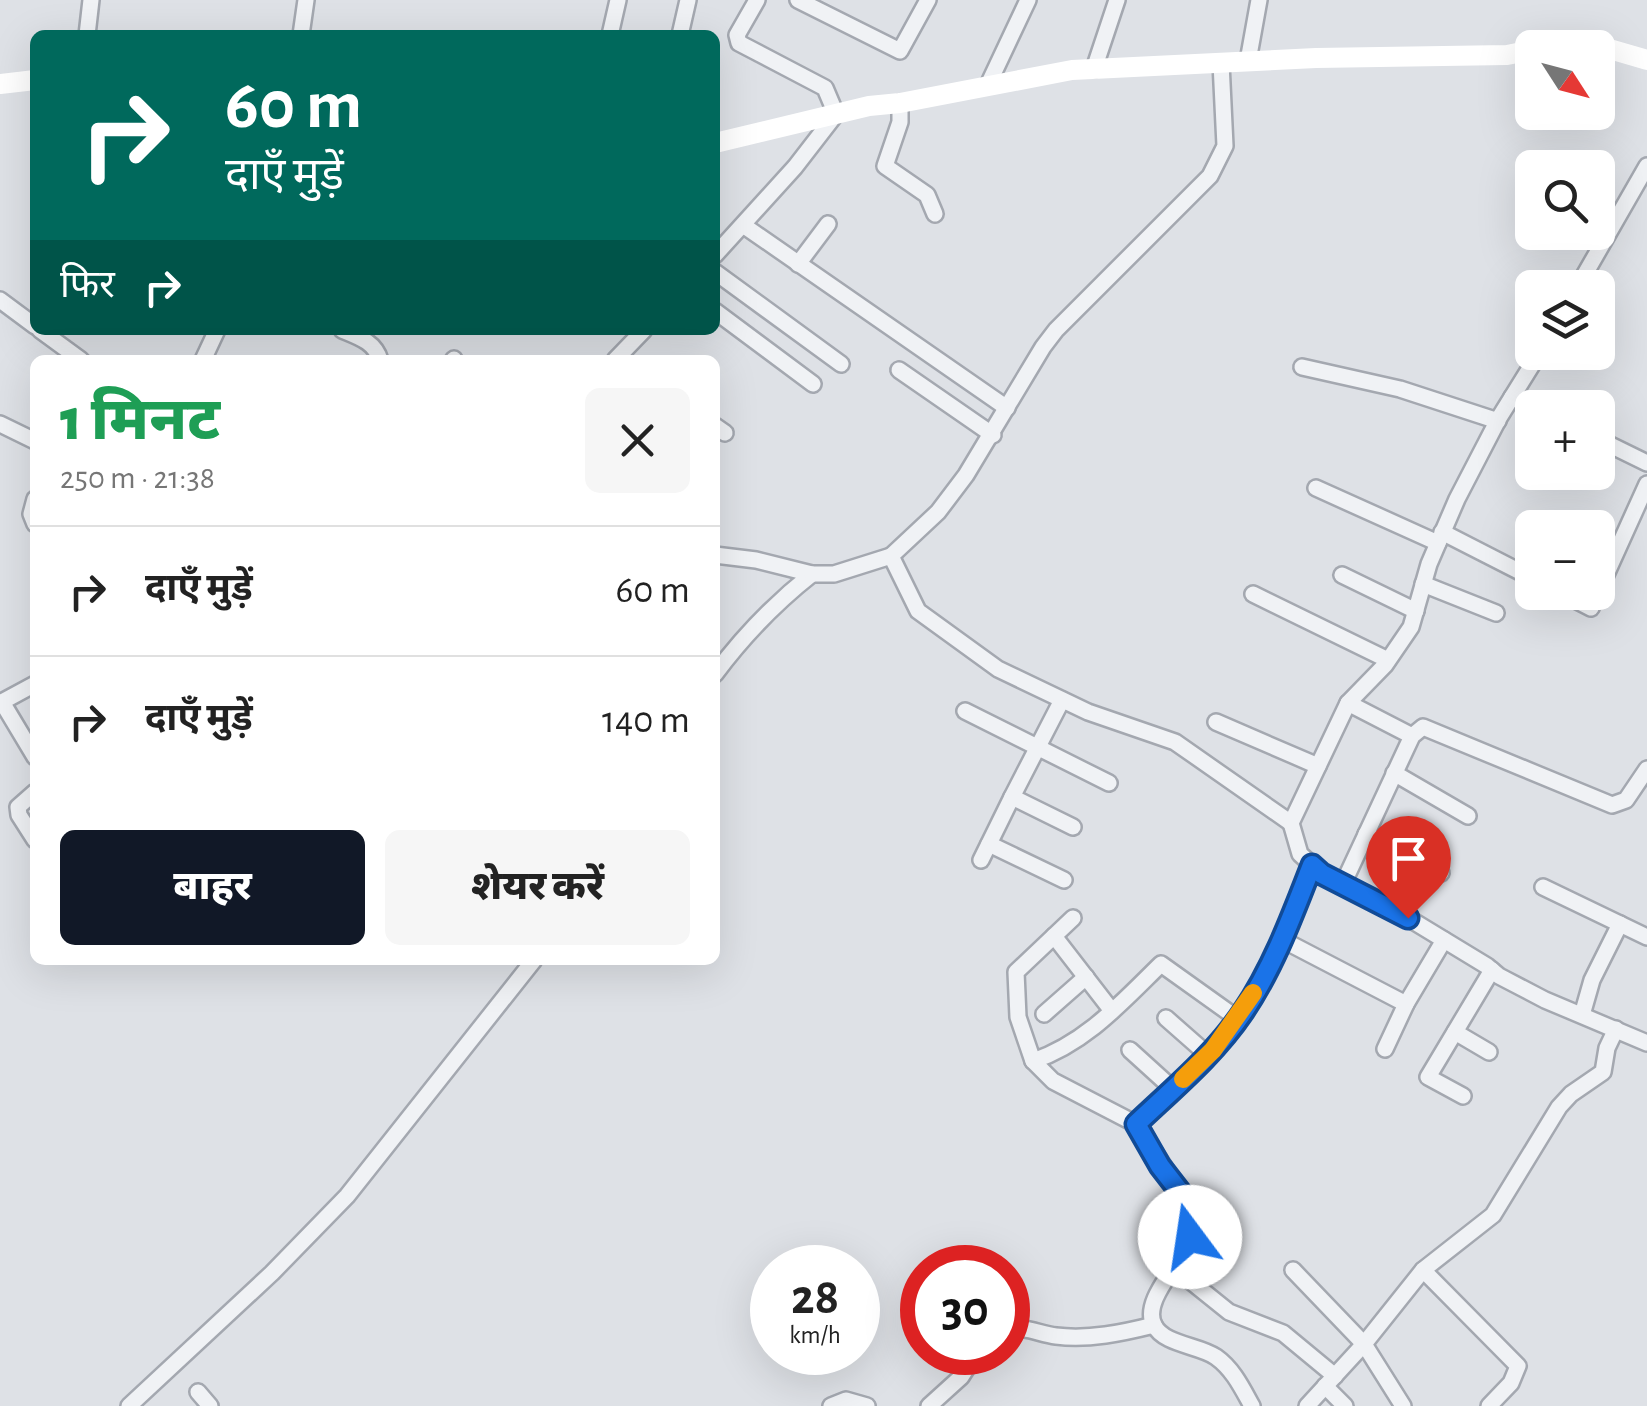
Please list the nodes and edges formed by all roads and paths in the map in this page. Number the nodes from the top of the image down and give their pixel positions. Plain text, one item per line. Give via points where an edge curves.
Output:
1 (91, 0) edge
2 (306, 0) edge
3 (618, 0) edge
4 (688, 0) edge
5 (757, 0) edge
6 (798, 0) edge
7 (928, 0) edge
8 (1028, 0) edge
9 (1116, 0) edge
10 (1258, 0) edge
11 (88, 30) edge
12 (302, 30) edge
13 (611, 30) edge
14 (681, 30) edge
15 (1615, 51) edge
16 (1515, 53) edge
17 (1647, 60) edge
18 (1248, 61) junction
19 (1221, 62) junction
20 (1094, 69) junction
21 (30, 81) edge
22 (0, 84) edge
23 (988, 85) junction
24 (900, 104) junction
25 (836, 114) junction
26 (720, 142) edge
27 (1647, 166) edge
28 (935, 214) dead end
29 (828, 224) dead end
30 (743, 225) junction
31 (720, 250) edge
32 (798, 264) junction
33 (1587, 270) edge
34 (720, 276) edge
35 (0, 300) edge
36 (720, 315) edge
37 (30, 322) edge
38 (47, 335) edge
39 (354, 335) edge
40 (639, 335) edge
41 (74, 355) edge
42 (378, 355) edge
43 (621, 355) edge
44 (841, 364) dead end
45 (1302, 367) dead end
46 (898, 370) dead end
47 (1529, 370) edge
48 (813, 384) dead end
49 (1512, 397) junction
50 (1515, 399) edge
51 (1006, 408) junction
52 (1498, 421) junction
53 (0, 424) edge
54 (993, 435) junction
55 (30, 439) edge
56 (1615, 447) edge
57 (1647, 463) edge
58 (1647, 484) edge
59 (1316, 488) dead end
60 (1440, 538) junction
61 (1615, 554) edge
62 (720, 556) edge
63 (891, 556) junction
64 (1515, 571) edge
65 (812, 574) junction
66 (1342, 576) dead end
67 (1423, 584) junction
68 (1253, 594) dead end
69 (1416, 611) junction
70 (1496, 613) dead end
71 (1388, 660) junction
72 (720, 667) edge
73 (30, 687) edge
74 (1062, 700) junction
75 (1, 703) edge
76 (1348, 704) junction
77 (965, 712) dead end
78 (1216, 722) dead end
79 (1412, 736) junction
80 (1037, 748) junction
81 (30, 750) edge
82 (1318, 766) junction
83 (1647, 769) edge
84 (1394, 773) junction
85 (1109, 783) dead end
86 (30, 796) edge
87 (1012, 797) junction
88 (1468, 816) dead end
89 (1291, 823) junction
90 (1072, 827) dead end
91 (30, 832) edge
92 (1366, 834) junction
93 (989, 844) junction
94 (980, 860) dead end
95 (1312, 865) junction
96 (1441, 874) dead end
97 (1064, 880) dead end
98 (1343, 884) junction
99 (1542, 887) dead end
100 (1073, 918) dead end
101 (1620, 924) junction
102 (1054, 936) junction
103 (1647, 937) edge
104 (1281, 938) junction
105 (1444, 940) junction
106 (530, 965) edge
107 (1492, 970) junction
108 (1086, 978) junction
109 (1406, 1004) junction
110 (1112, 1011) junction
111 (1044, 1014) dead end
112 (1582, 1015) junction
113 (1166, 1018) dead end
114 (1238, 1019) junction
115 (1616, 1029) junction
116 (1455, 1032) junction
117 (1647, 1042) edge
118 (1385, 1048) dead end
119 (1130, 1050) dead end
120 (1489, 1052) dead end
121 (1208, 1056) junction
122 (1034, 1061) junction
123 (1173, 1089) junction
124 (1462, 1096) dead end
125 (1136, 1124) junction
126 (1173, 1267) junction
127 (1293, 1270) dead end
128 (1423, 1270) junction
129 (1154, 1325) junction
130 (1030, 1330) edge
131 (1364, 1344) junction
132 (962, 1375) edge
133 (1330, 1381) junction
134 (198, 1392) dead end
135 (129, 1406) edge
136 (210, 1406) edge
137 (831, 1406) edge
138 (867, 1406) edge
139 (929, 1406) edge
140 (1252, 1406) edge
141 (1307, 1406) edge
142 (1345, 1406) edge
143 (1403, 1406) edge
144 (1489, 1406) edge

1 - 11 street
2 - 12 street
3 - 13 street
4 - 14 street
5 - 25 street via 739,43 825,88
6 - 7 street via 900,51
8 - 23 street
9 - 20 street
10 - 18 street
15 - 17 street
16 - 18 street
18 - 19 street
19 - 20 street
19 - 51 street via 1226,146 1220,161 1065,320
20 - 23 street
21 - 22 street
23 - 24 street
24 - 25 street
24 - 28 street via 886,168 927,195
25 - 26 street
25 - 30 street
27 - 33 street
29 - 32 street
30 - 31 street
30 - 32 street
32 - 51 street
34 - 44 street
35 - 37 street
36 - 48 street
38 - 41 street
39 - 42 street
40 - 43 street
45 - 52 street
46 - 54 street
47 - 49 street
49 - 50 street
49 - 52 street
51 - 54 street
52 - 60 street
53 - 55 street
54 - 63 street via 938,512
56 - 57 street
58 - 61 street
59 - 60 street
60 - 64 street
60 - 67 street
62 - 65 street
63 - 65 street
63 - 74 street via 918,611 998,669
65 - 72 street via 772,605
66 - 69 street
67 - 69 street
67 - 70 street
68 - 71 street
69 - 71 street
71 - 76 street
73 - 75 street
74 - 80 street
74 - 89 street via 1175,742
75 - 81 street
76 - 79 street
76 - 82 street
77 - 80 street
78 - 82 street
79 - 83 street via 1430,728 1612,806 1626,800
79 - 84 street
80 - 85 street
80 - 87 street
82 - 89 street
84 - 88 street
84 - 92 street
86 - 91 street via 18,807
87 - 90 street
87 - 93 street
89 - 95 street via 1300,854
92 - 96 street
92 - 98 street
93 - 94 street
93 - 97 street
95 - 98 street
95 - 104 street
98 - 105 street
99 - 101 street
100 - 102 street
101 - 103 street
101 - 112 street
102 - 108 street
102 - 122 street via 1016,972 1018,1017
104 - 109 street
104 - 114 street
105 - 107 street
105 - 109 street
106 - 135 street via 347,1196
107 - 112 street
107 - 116 street
108 - 110 street
108 - 111 street
109 - 118 street
110 - 114 street via 1161,964
110 - 122 street via 1066,1047
112 - 115 street
113 - 121 street
114 - 121 street
115 - 117 street
115 - 128 street via 1603,1072 1559,1107 1493,1215
116 - 120 street
116 - 124 street via 1428,1077
119 - 123 street
121 - 123 street
122 - 125 street via 1053,1080
123 - 125 street
125 - 126 street via 1184,1197 1190,1237
126 - 129 street via 1156,1300
126 - 133 street via 1229,1312 1283,1333
127 - 131 street
128 - 131 street
128 - 144 street via 1518,1366
129 - 130 street via 1085,1338
129 - 140 street via 1213,1354 1232,1370
131 - 133 street
131 - 143 street
132 - 139 street
133 - 141 street
133 - 142 street
134 - 136 street
137 - 138 street via 856,1400

